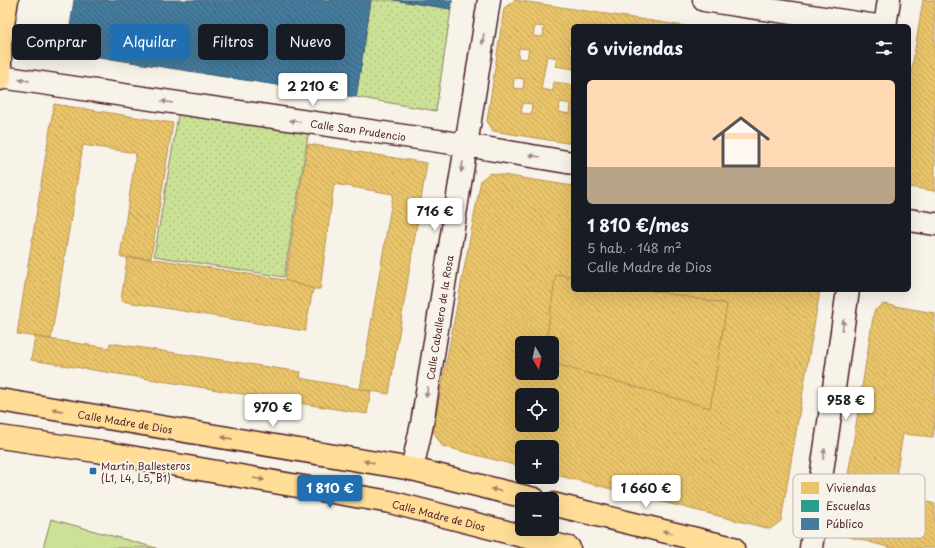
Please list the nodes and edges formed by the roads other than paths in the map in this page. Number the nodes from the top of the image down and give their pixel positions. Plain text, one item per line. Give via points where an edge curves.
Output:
1 (7, 0) edge
2 (489, 0) edge
3 (704, 0) edge
4 (889, 0) edge
5 (864, 24) edge
6 (884, 24) edge
7 (0, 43) edge
8 (0, 78) edge
9 (466, 145) junction
10 (571, 163) edge
11 (911, 220) edge
12 (935, 224) edge
13 (848, 292) edge
14 (0, 400) edge
15 (0, 437) edge
16 (412, 469) junction
17 (822, 474) edge
18 (515, 494) edge
19 (559, 506) edge
20 (812, 538) edge
21 (569, 548) edge
22 (733, 548) edge
23 (811, 548) edge

1 - 7 main road
2 -> 9 street, Calle Caballero de la Rosa
3 - 5 street
4 - 6 street
7 - 8 main road
9 -> 8 street, Calle San Prudencio
10 -> 9 street, Calle San Prudencio
9 -> 16 street, Calle Caballero de la Rosa via 422,424
11 - 12 street
17 -> 13 street
16 -> 14 main road, Calle Madre de Dios
15 -> 21 main road, Calle Madre de Dios via 390,502
18 -> 16 main road, Calle Madre de Dios
22 -> 19 main road
23 -> 20 street

